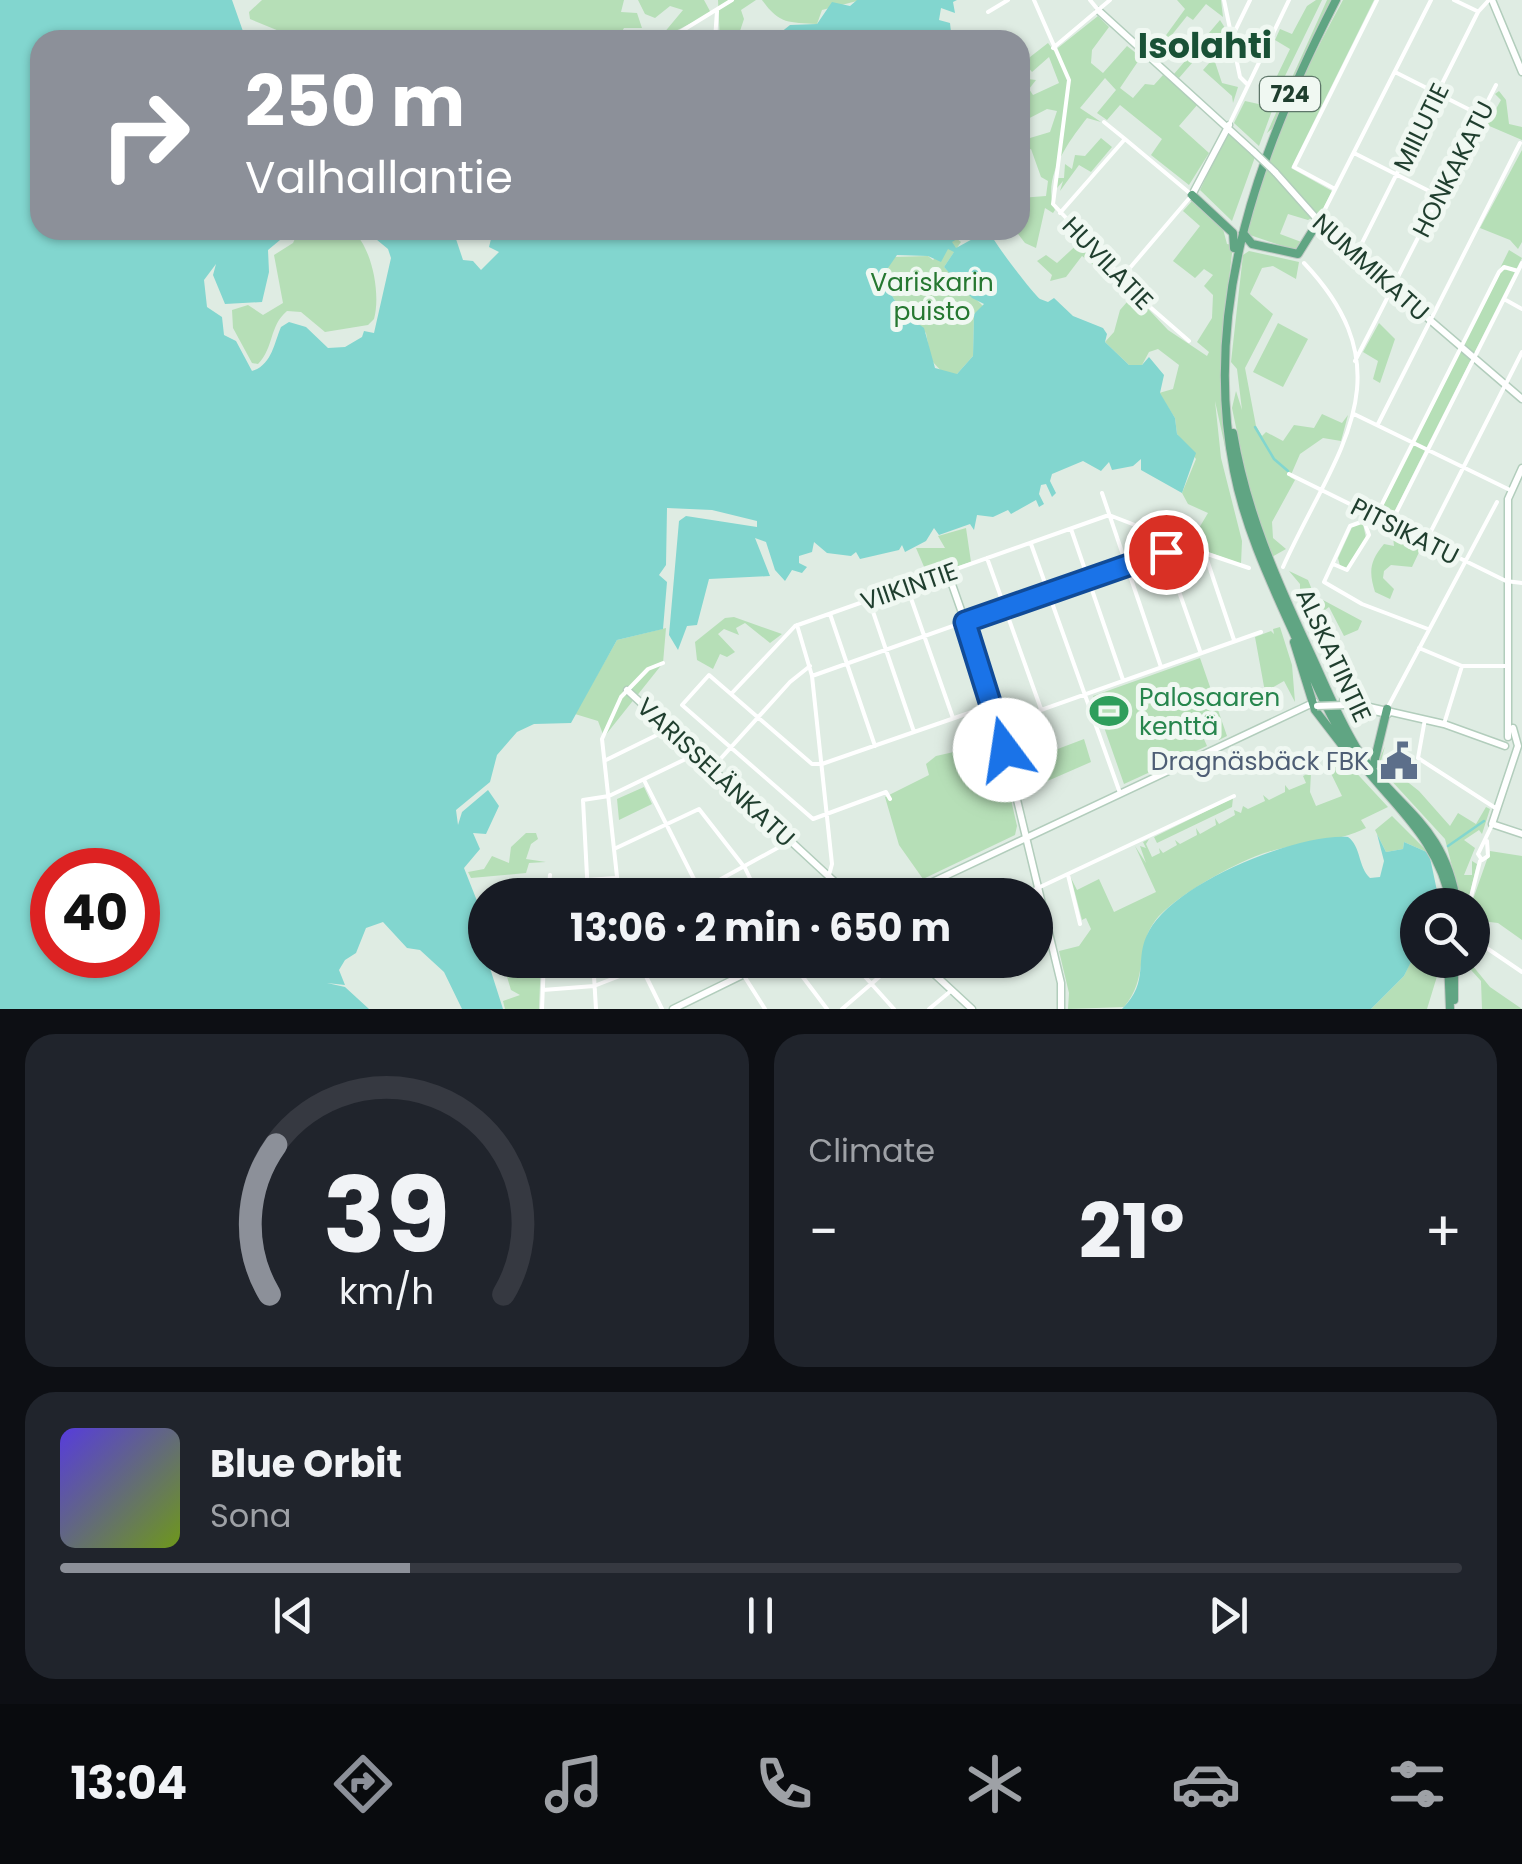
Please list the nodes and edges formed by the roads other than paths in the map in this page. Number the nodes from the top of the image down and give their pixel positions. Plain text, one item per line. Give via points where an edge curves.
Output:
1 (732, 0) edge
2 (1008, 0) edge
3 (1034, 0) edge
4 (1090, 0) edge
5 (1110, 0) edge
6 (1224, 0) edge
7 (1250, 0) edge
8 (1290, 0) edge
9 (1336, 0) edge
10 (1377, 0) edge
11 (1431, 0) edge
12 (1454, 0) edge
13 (1491, 0) edge
14 (717, 11) junction
15 (1099, 11) junction
16 (988, 12) dead end
17 (1478, 12) junction
18 (684, 30) edge
19 (716, 30) edge
20 (1232, 39) junction
21 (1054, 48) junction
22 (1396, 72) junction
23 (1522, 72) edge
24 (1248, 85) junction
25 (1496, 85) dead end
26 (1438, 94) junction
27 (1480, 116) junction
28 (1104, 122) dead end
29 (1229, 124) junction
30 (1125, 139) junction
31 (1520, 143) edge
32 (1354, 152) junction
33 (1398, 174) junction
34 (1335, 190) junction
35 (1192, 195) junction
36 (1440, 196) junction
37 (1060, 213) junction
38 (1245, 218) junction
39 (1224, 222) junction
40 (1318, 222) junction
41 (1242, 229) junction
42 (1260, 246) junction
43 (1355, 257) junction
44 (1304, 263) dead end
45 (1522, 263) edge
46 (1518, 271) junction
47 (1123, 276) junction
48 (1231, 287) junction
49 (1392, 289) junction
50 (1504, 299) junction
51 (1230, 300) junction
52 (1522, 309) edge
53 (1430, 321) junction
54 (1190, 341) dead end
55 (1461, 348) junction
56 (1522, 352) edge
57 (1474, 358) junction
58 (1355, 360) junction
59 (1506, 385) junction
60 (1227, 395) junction
61 (1522, 399) edge
62 (1354, 414) junction
63 (1378, 424) junction
64 (1414, 442) junction
65 (1428, 450) junction
66 (1464, 468) junction
67 (1522, 468) edge
68 (1288, 474) dead end
69 (1322, 489) junction
70 (1510, 489) junction
71 (1521, 489) edge
72 (1102, 493) dead end
73 (1498, 502) dead end
74 (1368, 512) junction
75 (1110, 515) junction
76 (1376, 516) junction
77 (1364, 521) junction
78 (1390, 523) junction
79 (1071, 529) junction
80 (1426, 541) junction
81 (1031, 544) junction
82 (1174, 548) junction
83 (1166, 552) junction
84 (1205, 554) junction
85 (987, 558) junction
86 (1464, 561) junction
87 (1332, 564) junction
88 (1126, 565) junction
89 (1283, 566) dead end
90 (1249, 568) dead end
91 (948, 573) junction
92 (1088, 578) junction
93 (1509, 582) junction
94 (1522, 583) edge
95 (907, 586) junction
96 (1048, 592) junction
97 (868, 600) junction
98 (1005, 607) junction
99 (830, 614) junction
100 (965, 622) junction
101 (797, 625) junction
102 (1290, 627) junction
103 (1428, 629) junction
104 (1261, 632) dead end
105 (924, 636) junction
106 (1234, 641) junction
107 (1418, 647) junction
108 (886, 650) junction
109 (1200, 653) junction
110 (663, 663) dead end
111 (847, 664) junction
112 (810, 666) junction
113 (1462, 666) junction
114 (1510, 666) junction
115 (1161, 667) junction
116 (812, 676) junction
117 (1123, 680) junction
118 (627, 690) junction
119 (732, 694) junction
120 (1085, 694) junction
121 (994, 704) junction
122 (1310, 706) junction
123 (1041, 710) junction
124 (1387, 712) junction
125 (759, 718) junction
126 (953, 718) junction
127 (1422, 719) junction
128 (1444, 724) junction
129 (999, 725) junction
130 (669, 730) junction
131 (914, 732) junction
132 (1354, 744) junction
133 (1513, 744) edge
134 (876, 746) junction
135 (731, 748) junction
136 (1378, 748) junction
137 (696, 754) junction
138 (605, 760) junction
139 (822, 764) junction
140 (712, 768) junction
141 (1371, 773) junction
142 (644, 780) junction
143 (1120, 792) junction
144 (609, 796) junction
145 (1234, 796) dead end
146 (890, 798) dead end
147 (1497, 808) junction
148 (827, 814) junction
149 (667, 824) junction
150 (1492, 824) junction
151 (1522, 834) edge
152 (1026, 837) junction
153 (790, 841) junction
154 (614, 849) junction
155 (745, 868) junction
156 (550, 875) dead end
157 (1068, 875) junction
158 (830, 877) joint
159 (550, 878) edge
160 (587, 878) edge
161 (616, 878) edge
162 (694, 878) edge
163 (727, 878) edge
164 (750, 878) edge
165 (940, 878) edge
166 (1035, 878) edge
167 (1053, 882) edge
168 (1453, 888) edge
169 (1473, 888) edge
170 (1080, 924) dead end
171 (1053, 950) edge
172 (1490, 950) edge
173 (1522, 972) edge
174 (543, 978) edge
175 (593, 978) edge
176 (617, 978) edge
177 (646, 978) edge
178 (736, 978) edge
179 (744, 978) edge
180 (804, 978) edge
181 (866, 978) edge
182 (879, 978) edge
183 (939, 978) edge
184 (1448, 978) edge
185 (1452, 978) edge
186 (872, 984) junction
187 (594, 986) junction
188 (542, 990) junction
189 (952, 990) junction
190 (542, 1009) edge
191 (596, 1009) edge
192 (662, 1009) edge
193 (673, 1009) edge
194 (765, 1009) edge
195 (827, 1009) edge
196 (842, 1009) edge
197 (894, 1009) edge
198 (929, 1009) edge
199 (972, 1009) edge
200 (1061, 1009) edge
201 (1452, 1009) edge

1 - 14 street
2 - 16 street
3 - 21 street, HUVILATIE
4 - 15 street
5 - 15 street
6 - 20 street
7 - 20 street
8 - 24 street
9 - 38 main road, ALSKATINTIE / 724 via 1284,109
10 - 34 street via 1294,168
11 - 22 street
12 - 17 street
13 - 17 street, MIILUTIE
13 - 23 main road
14 - 18 street
14 - 19 street
15 - 21 street
15 - 29 main road, NUMMIKATU
17 - 26 street, MIILUTIE
20 - 24 street
21 - 37 street, HUVILATIE via 1069,80 1053,194
22 - 26 street
22 - 32 street
24 - 29 street
25 - 27 street, HONKAKATU
26 - 27 street
26 - 33 street, MIILUTIE
27 - 36 street, HONKAKATU
28 - 30 street
29 - 35 main road
29 - 40 main road, NUMMIKATU, bridge
30 - 35 street
30 - 37 street
31 - 53 street
32 - 33 street
32 - 34 street
33 - 36 street
33 - 43 street, MIILUTIE
34 - 40 street
35 - 39 main road
35 - 47 street
36 - 49 street, HONKAKATU
37 - 47 street, HUVILATIE
38 - 39 main road via 1239,225
38 - 41 main road, ALSKATINTIE / 724
39 - 48 main road via 1234,237
40 - 42 main road via 1298,254
40 - 43 main road, NUMMIKATU
41 - 42 main road via 1247,241
41 - 48 main road, ALSKATINTIE / 724
42 - 51 main road via 1242,251
43 - 49 main road, NUMMIKATU
44 - 58 street via 1335,300
45 - 46 street
46 - 50 street
46 - 55 street via 1501,269
47 - 54 street, HUVILATIE
48 - 51 main road, ALSKATINTIE / 724
49 - 53 main road, NUMMIKATU
49 - 58 street, HONKAKATU
50 - 52 street
50 - 57 street
51 - 60 main road, ALSKATINTIE / 724
53 - 55 main road, NUMMIKATU
53 - 63 street
55 - 57 main road, NUMMIKATU
55 - 64 street
56 - 59 street
57 - 59 main road, NUMMIKATU
57 - 65 street
58 - 62 street
59 - 61 main road, NUMMIKATU
59 - 66 street
60 - 102 main road, ALSKATINTIE / 724 via 1243,509
60 - 132 main road, ALSKATINTIE / 724 via 1258,536
62 - 63 street
62 - 69 street
63 - 64 street
64 - 65 street
64 - 76 street
65 - 66 street
65 - 78 street
66 - 70 street
66 - 80 street
67 - 70 main road
68 - 69 street, PITSIKATU
69 - 74 street, PITSIKATU
69 - 89 street
70 - 71 street
70 - 93 main road
72 - 75 street
73 - 86 street
74 - 76 street, PITSIKATU
74 - 77 street
75 - 79 street, VIIKINTIE
75 - 82 street via 1166,538
75 - 88 street
76 - 78 street, PITSIKATU
77 - 87 street via 1354,521
77 - 87 street via 1369,536 1353,566
78 - 80 street, PITSIKATU
79 - 81 street, VIIKINTIE
79 - 92 street
80 - 86 street, PITSIKATU
81 - 85 street, VIIKINTIE
81 - 96 street
82 - 83 street
82 - 84 street
83 - 88 street
83 - 109 street
84 - 90 street
84 - 106 street
85 - 91 street, VIIKINTIE
85 - 98 street
86 - 93 street, PITSIKATU
86 - 103 street
87 - 103 street via 1324,582
88 - 92 street
88 - 115 street
91 - 95 street, VIIKINTIE
91 - 100 main road
92 - 96 street
92 - 117 street
93 - 94 street, PITSIKATU
93 - 114 main road
95 - 97 street, VIIKINTIE
95 - 105 street
96 - 98 street
96 - 120 street
97 - 99 street, VIIKINTIE
97 - 108 street
98 - 100 street
98 - 123 street
99 - 101 street, VIIKINTIE
99 - 111 street
100 - 105 street
100 - 121 main road
101 - 112 street
101 - 119 street, VIIKINTIE
102 - 122 main road
102 - 141 main road, ALSKATINTIE / 724 via 1335,723
103 - 107 street
104 - 106 street
105 - 108 street
105 - 126 street
106 - 109 street
107 - 113 street
107 - 124 street
108 - 111 street
108 - 131 street
109 - 115 street
110 - 118 street
111 - 116 street
111 - 134 street
112 - 116 street
112 - 125 street
113 - 114 street
113 - 128 street
114 - 133 main road
115 - 117 street
116 - 139 street
117 - 120 street
118 - 130 main road, VARISSELÄNKATU
118 - 138 street via 602,739
119 - 125 street
119 - 135 street via 709,675 682,705
120 - 123 street
120 - 143 street
121 - 126 street
121 - 129 main road
122 - 124 main road, bridge via 1344,703
122 - 141 main road
122 - 143 main road
123 - 129 street
124 - 127 main road
124 - 136 main road
125 - 135 street
125 - 139 street via 812,764
126 - 131 street
127 - 128 main road
127 - 147 street via 1418,758
128 - 133 main road
129 - 152 main road
130 - 137 main road, VARISSELÄNKATU
130 - 138 street
131 - 134 street
132 - 136 main road
132 - 141 main road, ALSKATINTIE / 724
133 - 147 main road
134 - 139 street
135 - 140 street
135 - 148 street via 813,819
136 - 141 main road
137 - 140 main road, VARISSELÄNKATU
137 - 142 street
138 - 144 street
139 - 148 street
140 - 153 main road, VARISSELÄNKATU
141 - 168 main road, ALSKATINTIE / 724 via 1435,838
142 - 144 street
142 - 149 street
143 - 152 main road
144 - 154 street
144 - 160 street via 583,800
145 - 157 street
146 - 148 street via 886,792
147 - 150 main road
148 - 158 street
149 - 154 street
149 - 155 street via 699,809
149 - 162 street
150 - 151 main road
150 - 169 street via 1478,852
152 - 165 main road
152 - 166 main road
153 - 155 street
153 - 158 main road, VARISSELÄNKATU
154 - 161 street
155 - 163 street
155 - 164 street
156 - 159 street
157 - 167 street
157 - 170 street
171 - 200 main road
172 - 173 street
174 - 188 street
175 - 187 street
176 - 187 street
177 - 192 street
178 - 193 main road
179 - 194 street
180 - 195 street
181 - 186 street
182 - 186 street
183 - 189 main road
184 - 201 main road
185 - 201 main road
186 - 196 street
186 - 197 street
187 - 188 street
187 - 191 street
188 - 190 street
189 - 198 street
189 - 199 main road

